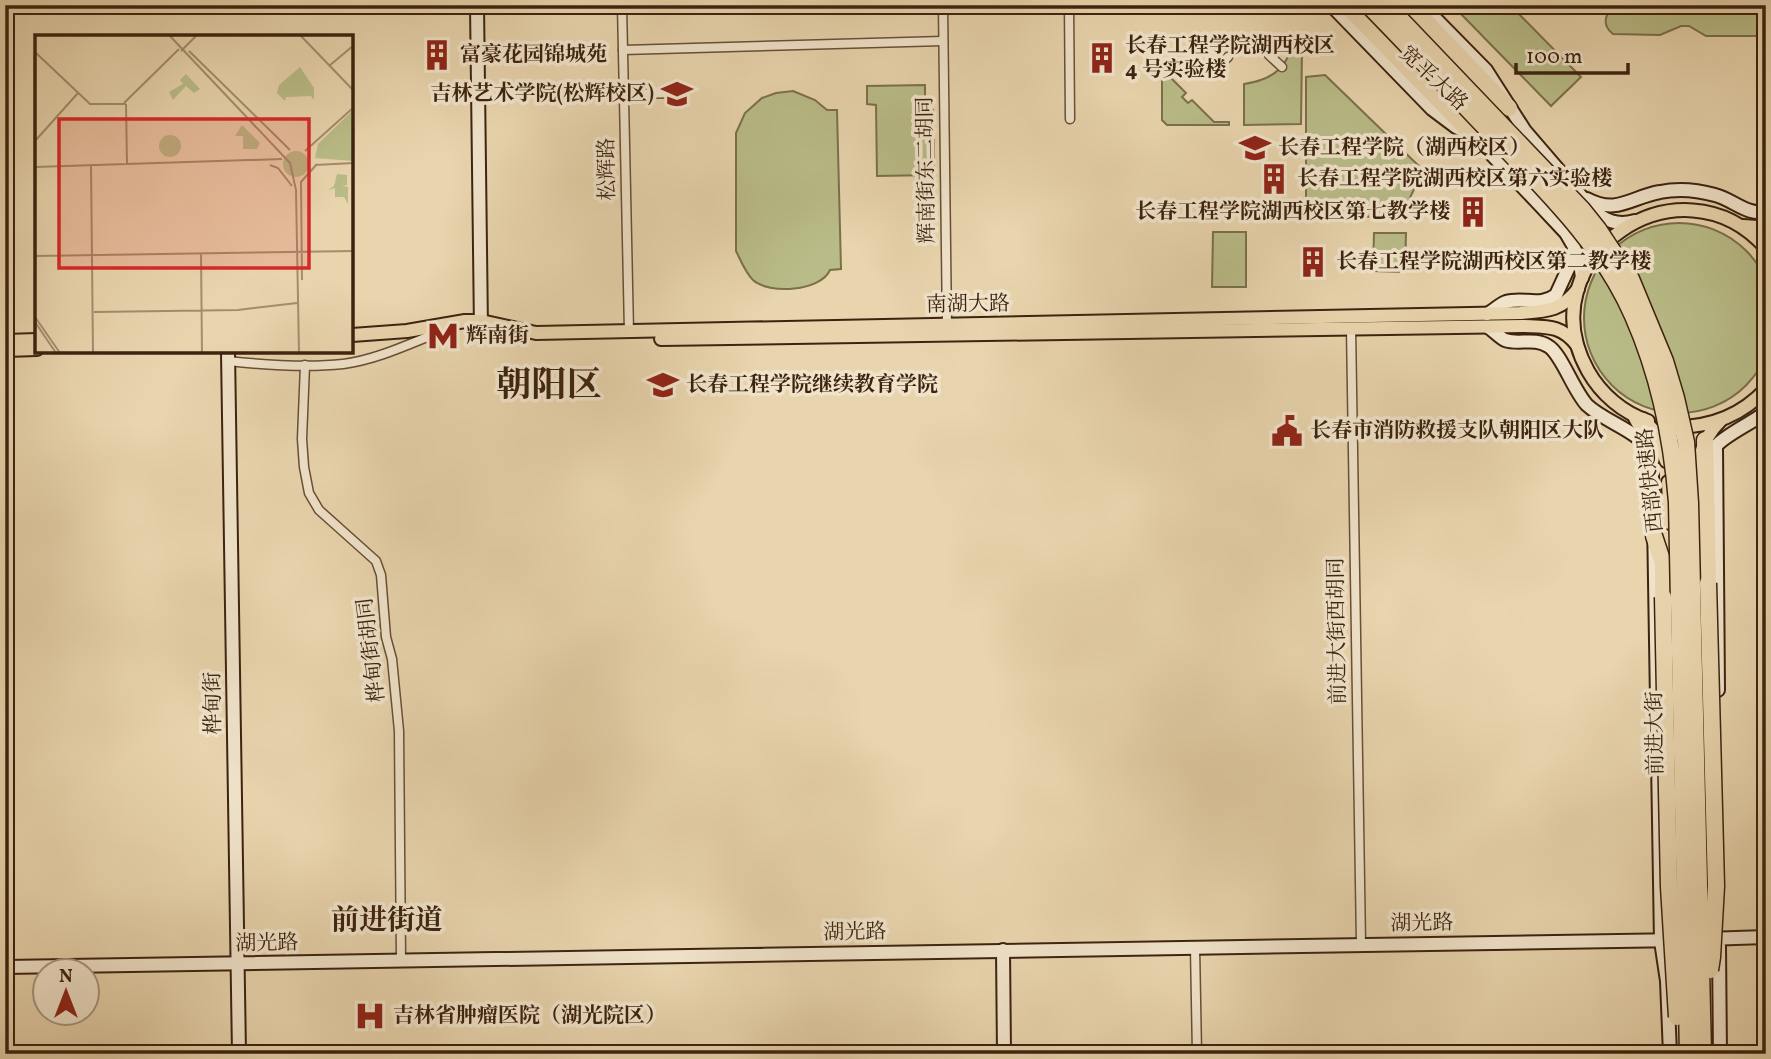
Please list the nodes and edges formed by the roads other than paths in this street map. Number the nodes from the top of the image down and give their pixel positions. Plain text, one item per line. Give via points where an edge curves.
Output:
1 (477, 5) edge
2 (622, 5) edge
3 (943, 5) edge
4 (1069, 5) edge
5 (1331, 5) edge
6 (1346, 5) edge
7 (1368, 5) edge
8 (1387, 5) edge
9 (1410, 5) edge
10 (1422, 5) edge
11 (943, 41) junction
12 (623, 50) junction
13 (1269, 55) dead end
14 (1228, 57) dead end
15 (1282, 67) dead end
16 (1216, 68) dead end
17 (683, 93) dead end
18 (624, 94) junction
19 (1509, 108) junction
20 (1070, 118) dead end
21 (1472, 135) junction
22 (1580, 195) junction
23 (1766, 211) edge
24 (1635, 221) junction
25 (1766, 223) edge
26 (1739, 226) junction
27 (1573, 245) junction
28 (1766, 248) edge
29 (1580, 283) junction
30 (1487, 321) junction
31 (1351, 323) junction
32 (481, 325) junction
33 (947, 329) junction
34 (629, 332) junction
35 (437, 333) junction
36 (354, 335) edge
37 (35, 340) edge
38 (5, 341) edge
39 (354, 344) edge
40 (1577, 345) junction
41 (35, 349) edge
42 (5, 350) edge
43 (228, 356) edge
44 (305, 365) junction
45 (1766, 388) edge
46 (1766, 412) edge
47 (1638, 417) junction
48 (1721, 420) junction
49 (1705, 440) junction
50 (1652, 459) junction
51 (1662, 537) junction
52 (1766, 937) edge
53 (1705, 939) junction
54 (1719, 939) junction
55 (1682, 940) junction
56 (1661, 941) junction
57 (1361, 944) junction
58 (1195, 947) junction
59 (1003, 950) junction
60 (401, 961) junction
61 (237, 963) junction
62 (5, 967) edge
63 (1703, 1004) junction
64 (239, 1054) edge
65 (1004, 1054) edge
66 (1197, 1054) edge
67 (1670, 1054) edge
68 (1684, 1054) edge
69 (1704, 1054) edge
70 (1720, 1054) edge

1 - 32 street
2 - 12 street, 松辉路
3 - 11 street, 辉南街东二胡同
4 - 20 street
5 - 21 street, 宽平大路 via 1432,109
6 - 21 highway
7 - 68 highway, 西部快速路, bridge via 1570,218 1618,287 1649,356 1671,443 1677,502
8 - 63 highway, 西部快速路, bridge via 1598,229 1631,279 1665,361 1686,442 1690,493
9 - 19 highway
10 - 19 street, 宽平大路 via 1486,70
11 - 12 street
11 - 33 street, 辉南街东二胡同
12 - 18 street, 松辉路
13 - 15 street
14 - 16 street
17 - 18 street
18 - 34 street, 松辉路
19 - 22 street, 宽平大路
21 - 27 street, 宽平大路
22 - 23 street via 1597,205 1617,207 1654,193 1682,190 1719,195 1752,213
22 - 24 street, 宽平大路 via 1603,218 1616,223
24 - 26 main road via 1657,213 1691,210
24 - 29 main road via 1607,240
25 - 26 main road
26 - 28 main road
27 - 29 street, 宽平大路 via 1580,262
27 - 30 street via 1573,258 1556,295 1545,301 1505,302
29 - 30 main road, 南湖大路 via 1568,302 1556,308
29 - 40 main road via 1574,311
30 - 31 main road, 南湖大路
30 - 40 main road, 南湖大路 via 1560,329
30 - 50 street via 1505,340 1534,341 1553,349 1585,403 1602,418 1640,438
31 - 33 main road, 南湖大路
31 - 57 street, 前进大街西胡同
32 - 33 main road, 南湖大路 via 520,340 540,341
32 - 34 main road, 南湖大路 via 536,333
32 - 35 main road, 南湖大路
32 - 36 main road, 南湖大路 via 464,321
33 - 34 main road, 南湖大路
35 - 39 main road, 南湖大路
35 - 44 street via 345,364
37 - 38 main road
40 - 47 main road via 1597,386
41 - 42 main road
43 - 44 street via 252,364
43 - 61 street, 桦甸街
44 - 60 street, 桦甸街胡同 via 302,439 309,493 319,510 376,561 381,575 399,731
45 - 48 main road via 1742,410
46 - 54 street via 1716,446
47 - 48 main road via 1688,427
47 - 50 main road
47 - 51 main road, 前进大街 via 1656,433 1667,463
48 - 49 main road
49 - 53 main road via 1697,470
49 - 63 highway, bridge via 1716,886 1713,957
50 - 51 street, 前进大街
51 - 55 main road, 前进大街
51 - 56 street, 前进大街
51 - 68 highway, bridge via 1669,887
52 - 54 street, 湖光路
53 - 54 street, 湖光路
53 - 55 street, 湖光路
53 - 69 main road
54 - 70 street
55 - 56 street, 湖光路
55 - 68 main road, 前进大街
56 - 57 street, 湖光路
56 - 67 street, 前进大街
57 - 58 street, 湖光路
58 - 59 street, 湖光路
58 - 66 street
59 - 60 street, 湖光路
59 - 65 street
60 - 61 street, 湖光路
61 - 62 street, 湖光路
61 - 64 street, 桦甸街
63 - 69 highway, 西部快速路, bridge

